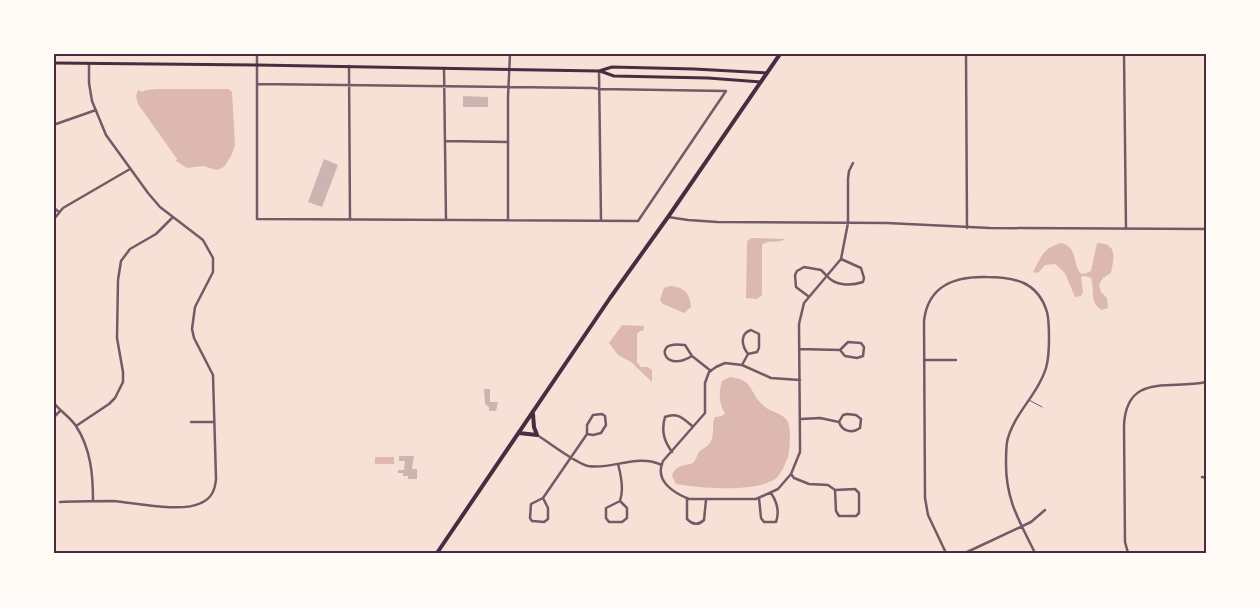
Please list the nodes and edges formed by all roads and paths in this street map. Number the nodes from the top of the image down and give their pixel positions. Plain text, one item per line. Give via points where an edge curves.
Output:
1 (257, 54) edge
2 (510, 54) edge
3 (780, 54) edge
4 (966, 54) edge
5 (1124, 54) edge
6 (54, 63) edge
7 (89, 64) junction
8 (257, 65) junction
9 (349, 66) junction
10 (444, 68) junction
11 (510, 69) junction
12 (599, 71) junction
13 (767, 73) junction
14 (761, 82) junction
15 (257, 84) junction
16 (350, 85) junction
17 (445, 86) junction
18 (508, 87) junction
19 (600, 89) junction
20 (96, 110) junction
21 (56, 124) dead end
22 (445, 141) junction
23 (508, 142) junction
24 (853, 163) dead end
25 (130, 169) junction
26 (54, 208) edge
27 (59, 212) junction
28 (173, 217) junction
29 (668, 217) junction
30 (54, 220) edge
31 (350, 220) junction
32 (446, 220) junction
33 (508, 220) junction
34 (601, 220) junction
35 (848, 223) junction
36 (967, 228) junction
37 (1126, 229) junction
38 (1206, 229) edge
39 (842, 259) junction
40 (827, 277) junction
41 (808, 296) junction
42 (799, 350) junction
43 (840, 350) junction
44 (748, 354) junction
45 (692, 356) junction
46 (924, 360) junction
47 (956, 360) dead end
48 (742, 365) junction
49 (711, 371) junction
50 (800, 380) junction
51 (1206, 382) edge
52 (1029, 400) junction
53 (54, 403) edge
54 (1042, 407) dead end
55 (60, 411) junction
56 (533, 412) junction
57 (54, 417) edge
58 (800, 419) junction
59 (191, 422) dead end
60 (214, 422) junction
61 (839, 422) junction
62 (76, 426) junction
63 (692, 426) junction
64 (519, 433) junction
65 (586, 434) junction
66 (537, 435) junction
67 (672, 452) junction
68 (570, 457) junction
69 (618, 464) junction
70 (662, 465) junction
71 (791, 474) junction
72 (1202, 477) dead end
73 (1206, 478) edge
74 (836, 490) junction
75 (771, 493) junction
76 (543, 498) junction
77 (687, 498) junction
78 (759, 498) junction
79 (706, 500) junction
80 (93, 501) junction
81 (620, 501) junction
82 (60, 502) dead end
83 (1045, 510) dead end
84 (1021, 527) junction
85 (437, 553) edge
86 (946, 553) edge
87 (966, 553) edge
88 (1035, 553) edge
89 (1128, 553) edge

1 - 8 street
2 - 11 street
3 - 13 main road
4 - 36 street
5 - 37 street
6 - 7 main road
7 - 8 main road
7 - 20 street via 89,83
8 - 9 main road
8 - 15 street
9 - 10 main road
9 - 16 street
10 - 11 main road
10 - 17 street
11 - 12 main road
11 - 18 street
12 - 13 main road via 612,67
12 - 14 main road via 614,76
12 - 19 street
13 - 14 main road
14 - 29 main road
15 - 16 street
15 - 31 street via 257,220
16 - 17 street
16 - 31 street
17 - 18 street
17 - 22 street
18 - 19 street
18 - 23 street
19 - 34 street
19 - 34 street via 726,92 638,220
20 - 21 street
20 - 25 street via 106,135
22 - 23 street
22 - 32 street
23 - 33 street
24 - 35 street via 848,179
25 - 27 street
25 - 28 street via 160,207
26 - 27 street
27 - 30 street
28 - 60 street via 203,240 213,258 212,272 195,308 192,329 213,375
28 - 62 street via 156,234 130,249 121,261 117,338 123,382 109,404
29 - 35 street via 717,222
29 - 56 main road
31 - 32 street
32 - 33 street
33 - 34 street
35 - 36 street
35 - 39 street
36 - 37 street
37 - 38 street
39 - 40 street
39 - 40 street via 861,268 863,282 839,284
40 - 41 street
40 - 41 street via 814,268 804,267 797,271 796,287
41 - 42 street via 799,324
42 - 43 street
42 - 50 street
43 - 43 street via 849,358 860,358 864,353 864,347 858,342 848,342
44 - 44 street via 760,348 759,334 751,330 743,336 743,346
44 - 48 street
45 - 45 street via 685,345 670,344 666,348 666,358 671,361
45 - 49 street
46 - 47 street
46 - 52 street via 925,316 930,301 942,287 953,280 971,277 1007,277 1020,281 1040,296 1049,324 1046,370
46 - 86 street via 925,498 928,515
48 - 49 street via 724,364
48 - 50 street via 771,378
49 - 63 street via 705,383 704,413
50 - 58 street
51 - 89 street via 1151,386 1140,390 1126,408 1125,542
52 - 54 lane
52 - 84 street via 1013,426 1006,448 1008,492
53 - 55 street
55 - 57 street
55 - 62 street
56 - 64 main road
56 - 66 main road
58 - 61 street via 820,418
58 - 71 street via 800,452
59 - 60 street
60 - 80 street via 215,488 203,503 150,506
61 - 61 street via 847,431 857,430 861,424 856,415 843,415
62 - 80 street via 91,463
63 - 67 street
63 - 67 street via 678,415 665,417 664,441
64 - 66 main road
64 - 85 main road
65 - 65 street via 601,433 606,425 605,416 593,416
65 - 68 street
66 - 68 street
67 - 70 street
68 - 69 street via 582,465
68 - 76 street
69 - 70 street via 638,460
69 - 81 street
70 - 77 street via 665,484
71 - 74 street via 802,482 828,485
71 - 75 street
72 - 73 street
74 - 74 street via 839,516 856,516 859,513 859,493 854,489
75 - 78 street
75 - 78 street via 778,504 776,522 764,522 761,518
76 - 76 street via 531,504 532,522 548,520 548,508
77 - 79 street
77 - 79 street via 687,519 695,524 704,520
78 - 79 street
80 - 82 street
81 - 81 street via 606,508 606,518 610,522 622,522 627,518 627,508
83 - 84 street
84 - 87 street
84 - 88 street

